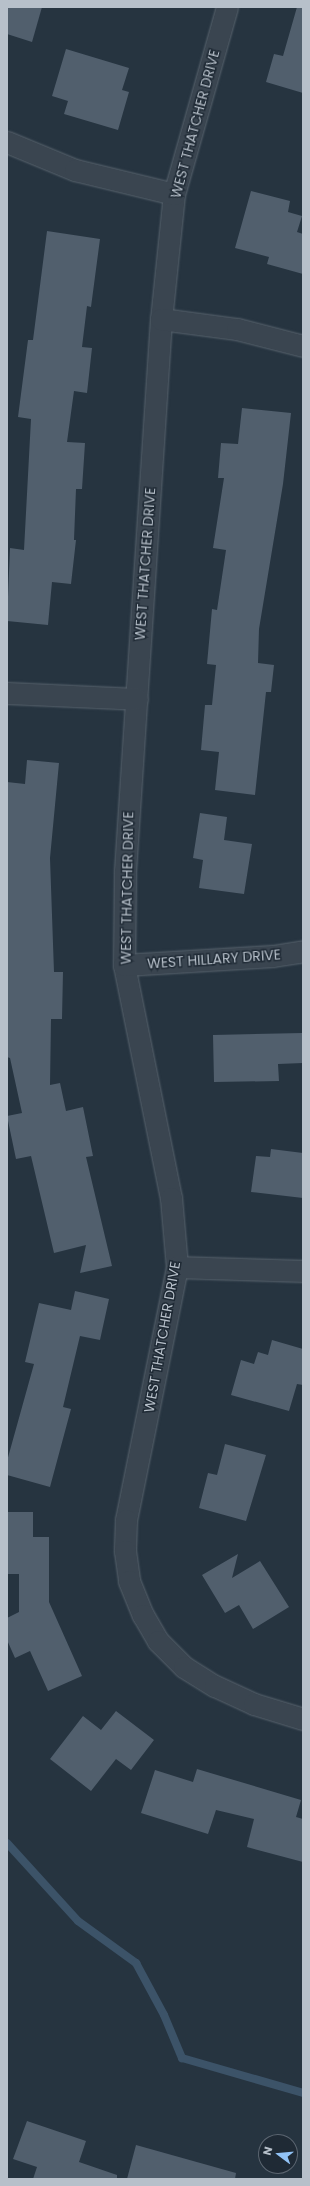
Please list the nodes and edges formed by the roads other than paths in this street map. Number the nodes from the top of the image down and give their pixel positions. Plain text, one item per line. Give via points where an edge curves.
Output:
1 (227, 7) edge
2 (7, 142) edge
3 (174, 194) junction
4 (161, 318) junction
5 (303, 346) edge
6 (7, 693) edge
7 (137, 699) junction
8 (303, 951) edge
9 (124, 965) junction
10 (177, 1267) junction
11 (303, 1271) edge
12 (303, 1719) edge

1 - 3 street, WEST THATCHER DRIVE
2 - 3 street via 75,170
3 - 4 street, WEST THATCHER DRIVE
4 - 5 street via 237,329
4 - 7 street, WEST THATCHER DRIVE
6 - 7 street
7 - 9 street, WEST THATCHER DRIVE via 125,871
8 - 9 street, WEST HILLARY DRIVE via 273,956
9 - 10 street, WEST THATCHER DRIVE via 171,1198
10 - 11 street
10 - 12 street, WEST THATCHER DRIVE via 126,1520 125,1551 129,1581 143,1615 158,1641 184,1667 215,1686 254,1704

